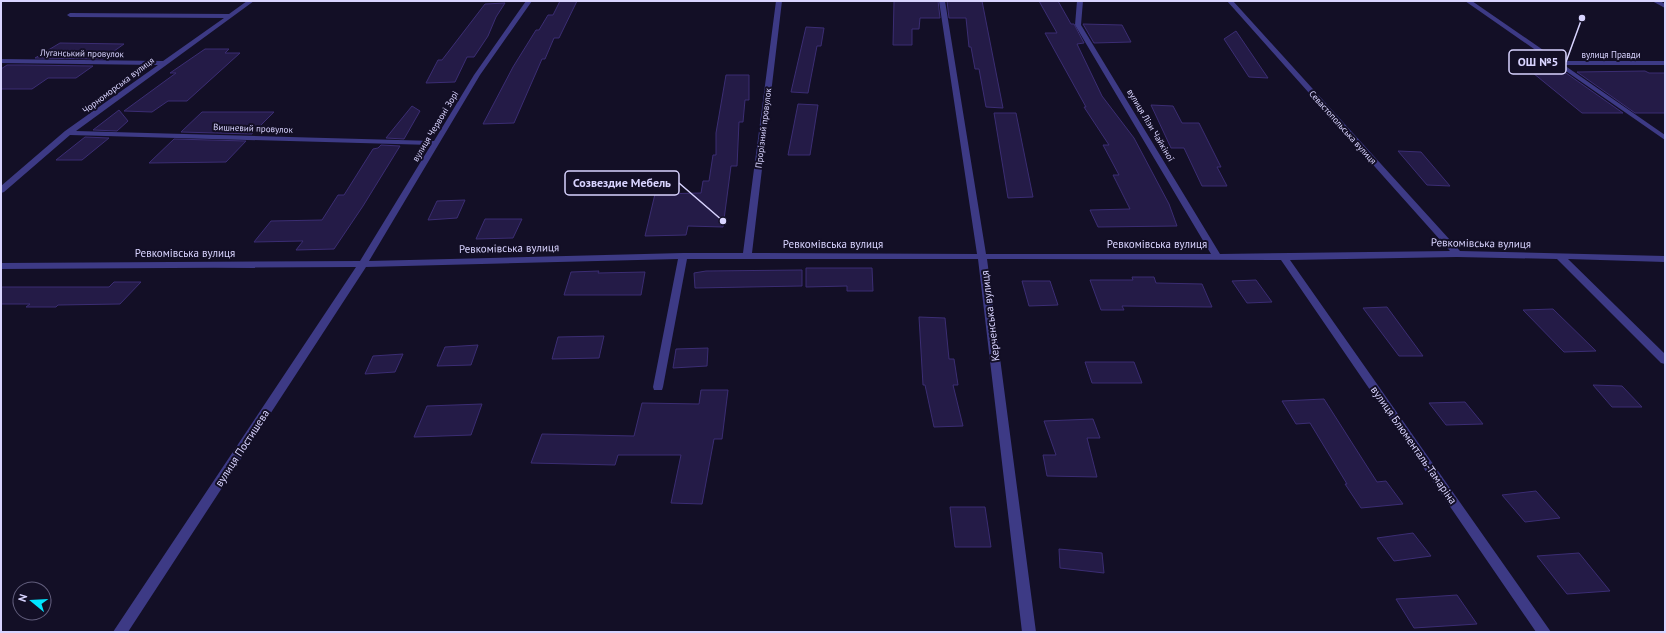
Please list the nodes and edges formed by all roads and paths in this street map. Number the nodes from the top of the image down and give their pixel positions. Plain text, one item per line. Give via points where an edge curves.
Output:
1 (251, 1) edge
2 (529, 1) edge
3 (779, 1) edge
4 (942, 1) edge
5 (1080, 1) edge
6 (1230, 1) edge
7 (1468, 1) edge
8 (1655, 1) edge
9 (1665, 6) edge
10 (70, 15) dead end
11 (231, 16) junction
12 (1, 61) edge
13 (163, 63) junction
14 (1557, 63) junction
15 (1665, 63) edge
16 (68, 133) junction
17 (1665, 138) edge
18 (437, 143) junction
19 (1, 190) edge
20 (1457, 254) junction
21 (982, 255) junction
22 (682, 256) junction
23 (747, 256) junction
24 (1559, 256) junction
25 (1217, 257) junction
26 (1284, 257) junction
27 (1665, 259) edge
28 (363, 264) junction
29 (1, 266) edge
30 (1665, 360) edge
31 (658, 387) dead end
32 (120, 632) edge
33 (1029, 632) edge
34 (1544, 632) edge

1 - 11 street, Чорноморська вулиця
2 - 18 street, вулиця Червоні Зорі via 477,75
3 - 23 street, Прорізний провулок
4 - 21 street, Керченська вулиця
5 - 25 street, вулиця Лізи Чайкіної via 1078,25
6 - 20 street, Севастопольська вулиця
7 - 14 street
8 - 9 street
10 - 11 street
11 - 13 street, Чорноморська вулиця
12 - 13 street, Луганський провулок
13 - 16 street, Чорноморська вулиця
14 - 15 street, вулиця Правди
14 - 17 street
16 - 18 street, Вишневий провулок
16 - 19 street, Чорноморська вулиця
18 - 28 street, вулиця Червоні Зорі
20 - 24 street, Ревкомівська вулиця
20 - 26 street, Ревкомівська вулиця
21 - 23 street, Ревкомівська вулиця
21 - 25 street, Ревкомівська вулиця
21 - 33 street, Керченська вулиця
22 - 23 street, Ревкомівська вулиця
22 - 28 street, Ревкомівська вулиця
22 - 31 street
24 - 27 street, Ревкомівська вулиця
24 - 30 street
25 - 26 street, Ревкомівська вулиця
26 - 34 street, вулиця Блюменталь-Тамаріна
28 - 29 street, Ревкомівська вулиця
28 - 32 street, вулиця Постишева

